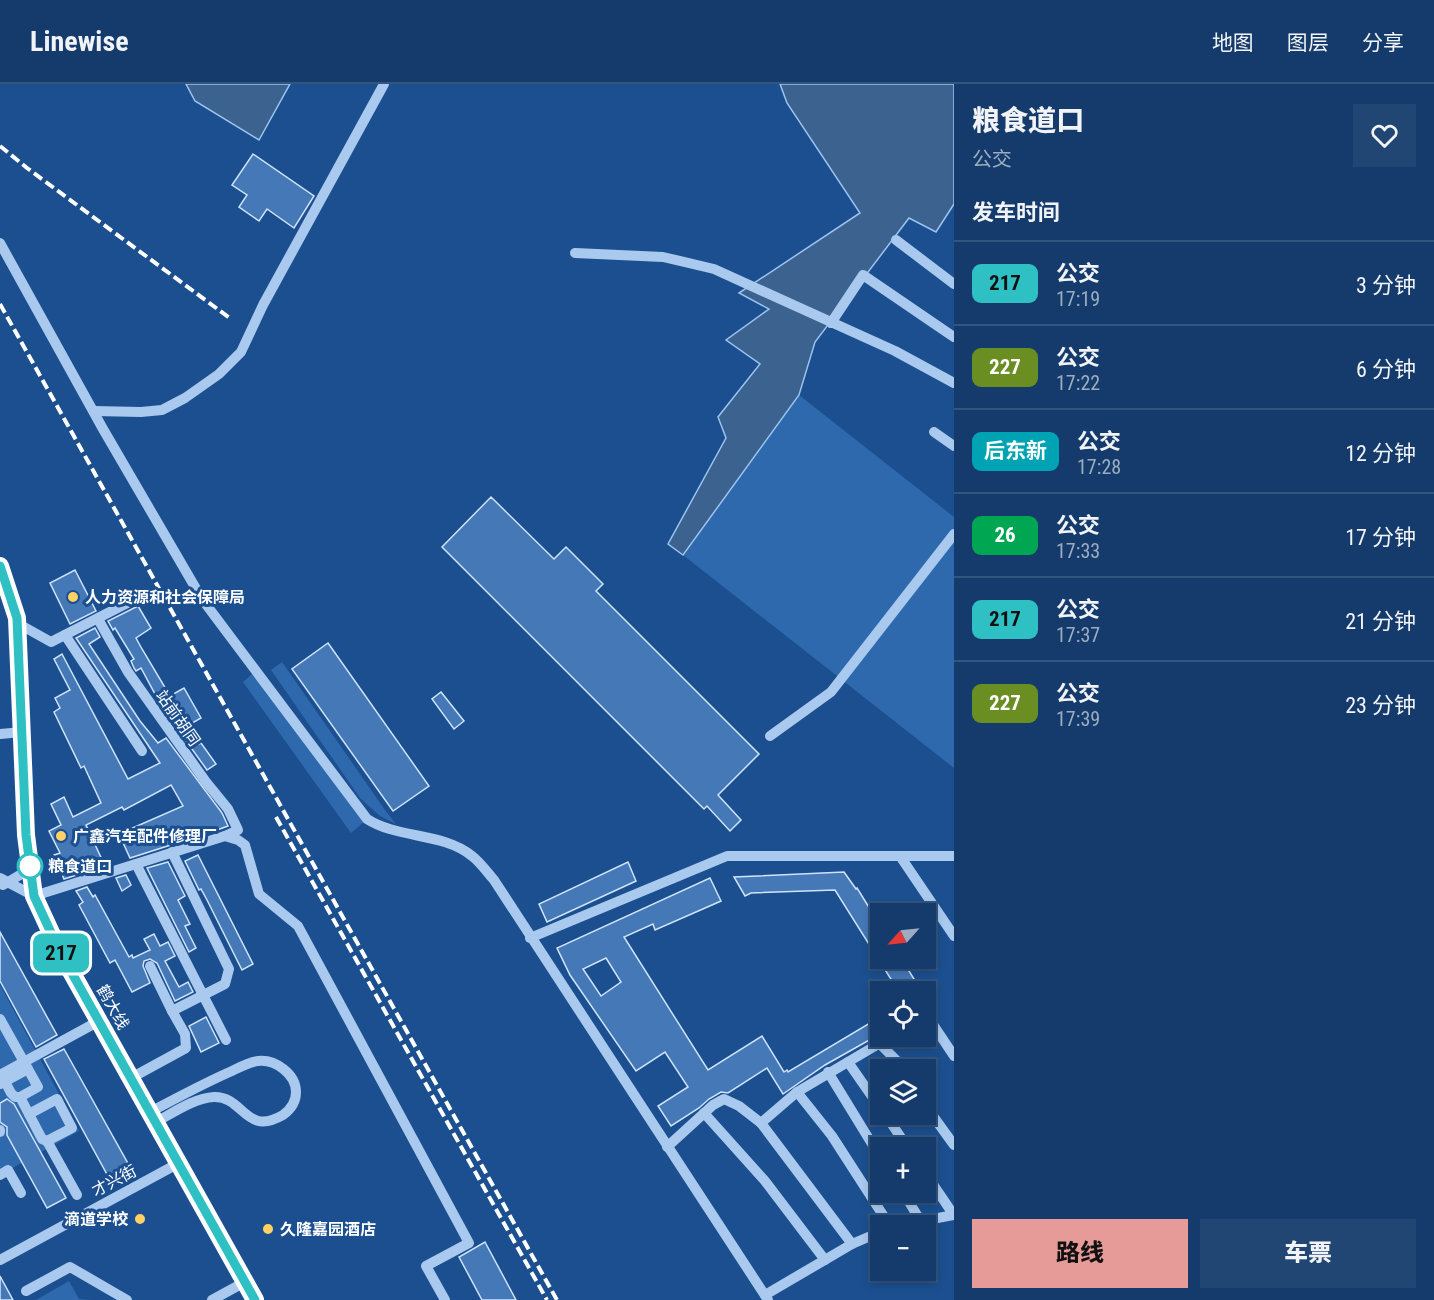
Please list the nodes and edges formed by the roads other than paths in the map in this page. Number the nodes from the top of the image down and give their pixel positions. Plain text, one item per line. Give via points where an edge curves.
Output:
1 (384, 84) edge
2 (896, 240) dead end
3 (0, 243) edge
4 (575, 253) dead end
5 (954, 285) edge
6 (831, 323) junction
7 (954, 336) edge
8 (954, 383) edge
9 (94, 411) junction
10 (934, 432) dead end
11 (954, 446) edge
12 (954, 534) edge
13 (0, 566) edge
14 (143, 595) dead end
15 (98, 619) junction
16 (17, 624) junction
17 (65, 635) junction
18 (22, 732) junction
19 (0, 734) edge
20 (770, 736) dead end
21 (142, 751) dead end
22 (225, 836) junction
23 (172, 852) junction
24 (900, 856) junction
25 (954, 856) edge
26 (136, 864) junction
27 (30, 869) junction
28 (2, 882) edge
29 (34, 896) junction
30 (954, 936) edge
31 (530, 938) junction
32 (150, 966) dead end
33 (203, 996) junction
34 (172, 1011) junction
35 (0, 1019) edge
36 (99, 1021) junction
37 (936, 1029) edge
38 (226, 1040) dead end
39 (875, 1047) edge
40 (883, 1047) edge
41 (954, 1056) edge
42 (895, 1059) edge
43 (24, 1062) junction
44 (848, 1062) junction
45 (828, 1072) junction
46 (1, 1076) edge
47 (131, 1078) junction
48 (797, 1092) junction
49 (870, 1094) edge
50 (20, 1097) junction
51 (704, 1113) junction
52 (29, 1114) junction
53 (153, 1117) junction
54 (936, 1120) edge
55 (761, 1123) junction
56 (47, 1141) junction
57 (870, 1141) edge
58 (954, 1145) edge
59 (668, 1147) junction
60 (178, 1163) junction
61 (0, 1175) edge
62 (936, 1188) edge
63 (21, 1193) dead end
64 (77, 1195) dead end
65 (953, 1214) edge
66 (883, 1215) edge
67 (936, 1217) edge
68 (870, 1236) edge
69 (852, 1244) junction
70 (0, 1260) edge
71 (825, 1260) junction
72 (245, 1282) junction
73 (26, 1291) dead end
74 (766, 1298) edge
75 (127, 1300) edge
76 (212, 1300) edge
77 (255, 1300) edge
78 (445, 1300) edge

1 - 9 street via 241,352 219,374 162,410
2 - 5 street
3 - 9 street
4 - 6 street via 663,257 714,269
6 - 7 street via 863,276
6 - 8 street
9 - 31 street via 202,599 367,819 380,827 444,842 471,855 494,880
10 - 11 street
12 - 20 street via 831,692
13 - 16 highway, 鹤大线
14 - 15 street
15 - 17 street
15 - 22 street, 站前胡同 via 128,672 228,809 238,830
16 - 17 street via 51,642
16 - 18 highway, 鹤大线
17 - 21 street
18 - 19 street
18 - 27 highway, 鹤大线
22 - 23 street
22 - 78 street via 245,845 259,894 298,926 469,1243 426,1266
23 - 26 street
23 - 33 street via 229,969 225,984
24 - 25 street
24 - 30 street
24 - 31 street via 726,856
26 - 29 street
26 - 33 street
27 - 28 street
27 - 29 highway, 鹤大线
28 - 29 street
29 - 36 highway, 鹤大线
31 - 59 street
32 - 34 street
33 - 34 street
33 - 38 street
34 - 47 street via 185,1034 186,1048
35 - 43 street
36 - 43 street
36 - 47 highway, 鹤大线
37 - 41 street
39 - 44 street
40 - 42 street
43 - 46 street
43 - 50 street via 38,1087
44 - 45 street
44 - 49 street
45 - 48 street
45 - 57 street
46 - 50 street via 11,1093
47 - 53 highway, 鹤大线
48 - 55 street
48 - 66 street via 832,1136
50 - 52 street
51 - 55 street via 724,1099
51 - 59 street
51 - 71 street via 765,1181
52 - 56 street via 42,1139
52 - 56 street via 57,1099 72,1128
53 - 53 street via 223,1075 258,1061 284,1069 296,1091 294,1103 286,1113 263,1122 253,1120 217,1097
53 - 60 highway, 鹤大线
54 - 58 street
55 - 69 street
56 - 64 street
59 - 74 street
60 - 70 street, 才兴街
60 - 72 highway, 鹤大线
61 - 63 street via 8,1170
62 - 65 street
65 - 67 street
68 - 69 street
69 - 71 street
71 - 74 street
72 - 76 street
72 - 77 highway, 鹤大线
73 - 75 street via 70,1267

